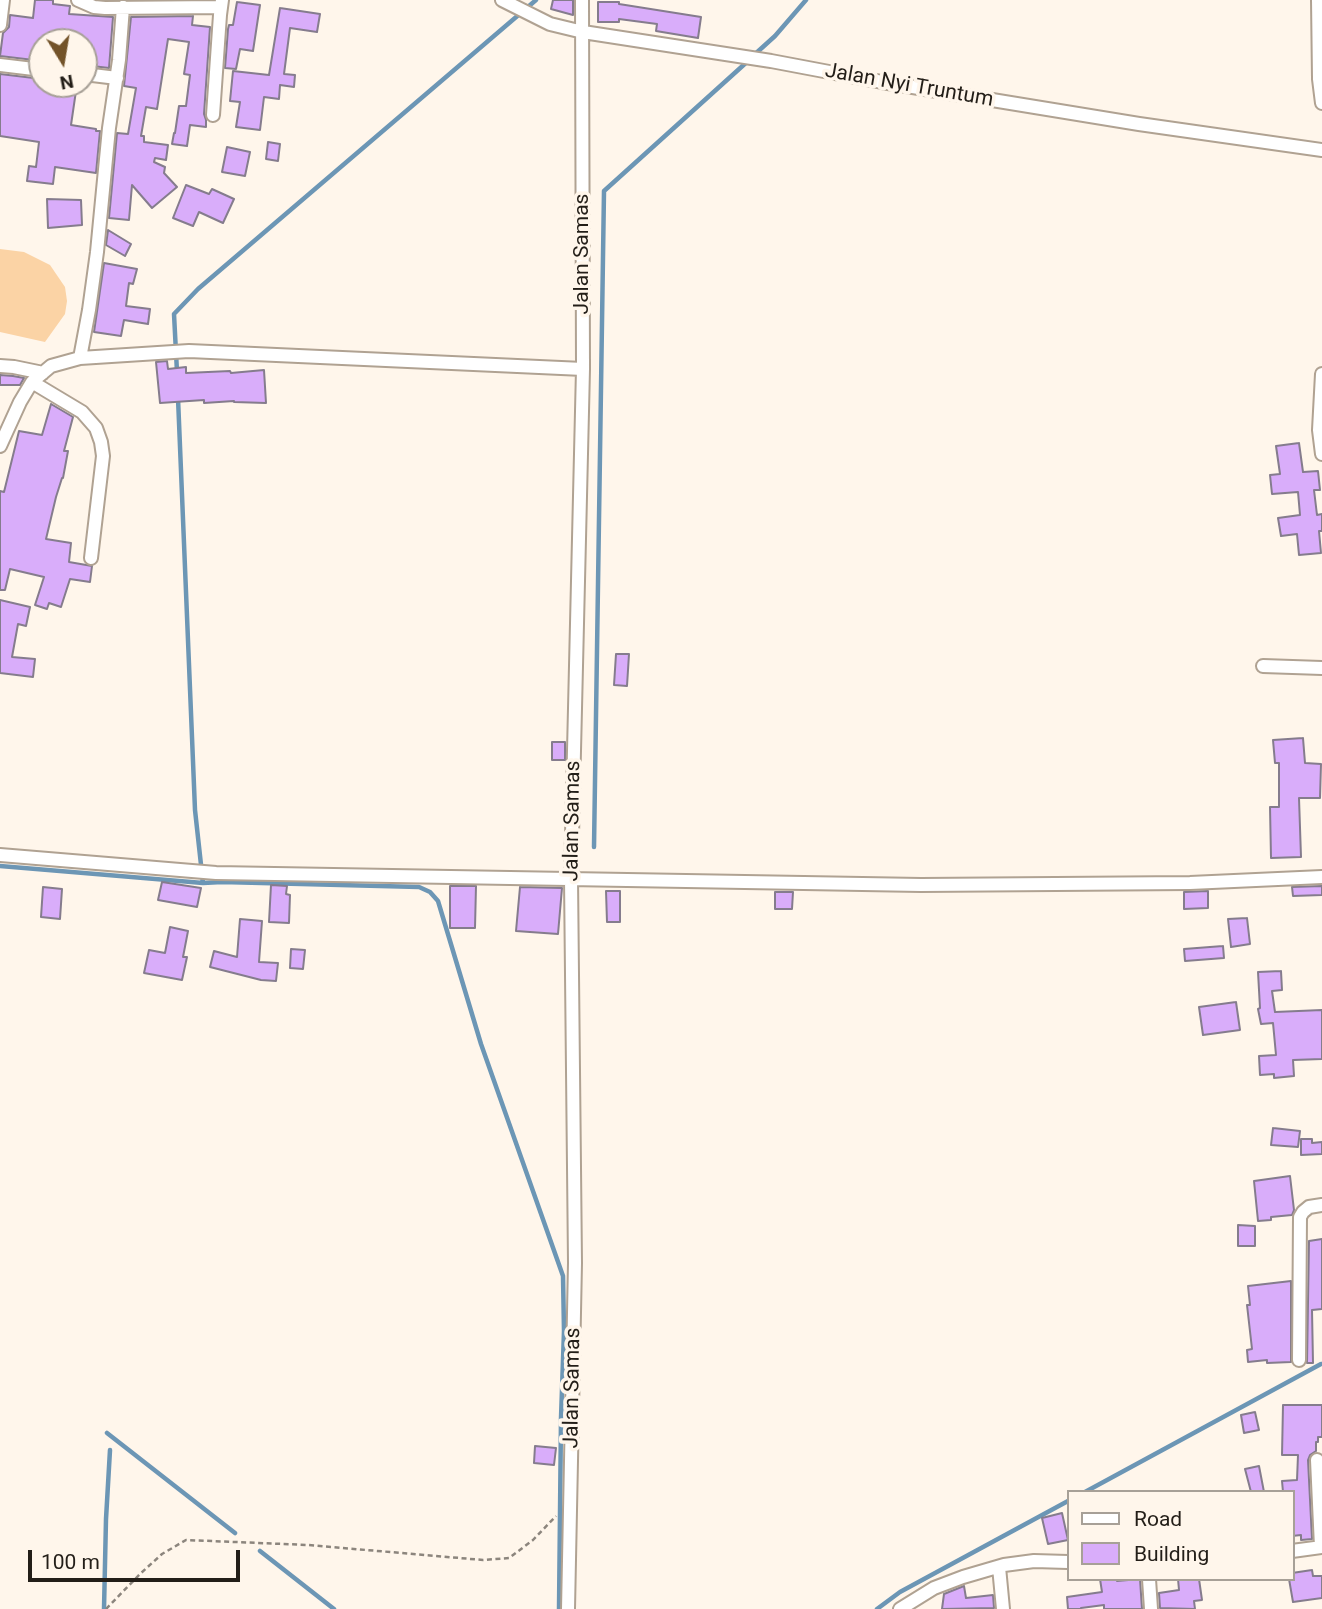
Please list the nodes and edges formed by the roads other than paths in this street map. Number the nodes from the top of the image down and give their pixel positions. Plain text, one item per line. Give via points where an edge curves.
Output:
1 (3, 0) edge
2 (78, 0) edge
3 (582, 0) edge
4 (1318, 0) edge
5 (507, 3) edge
6 (222, 4) edge
7 (123, 8) junction
8 (0, 26) edge
9 (583, 32) junction
10 (0, 65) edge
11 (28, 68) edge
12 (98, 76) edge
13 (117, 78) junction
14 (1322, 103) edge
15 (213, 115) dead end
16 (1322, 150) edge
17 (80, 358) junction
18 (0, 366) edge
19 (583, 369) junction
20 (43, 373) junction
21 (1322, 374) edge
22 (32, 382) junction
23 (0, 446) edge
24 (1322, 454) edge
25 (91, 558) dead end
26 (1263, 666) dead end
27 (1322, 668) edge
28 (0, 855) edge
29 (1322, 877) edge
30 (571, 878) junction
31 (1322, 1205) edge
32 (1299, 1360) dead end
33 (1317, 1460) dead end
34 (1322, 1547) edge
35 (1294, 1551) edge
36 (1066, 1562) edge
37 (999, 1567) junction
38 (1149, 1581) edge
39 (568, 1609) edge
40 (900, 1609) edge
41 (1003, 1609) edge
42 (1151, 1609) edge

1 - 8 street
2 - 7 street via 94,7
3 - 9 street, Jalan Samas
4 - 14 street
5 - 9 street, Jalan Nyi Truntum via 550,24
6 - 7 street
6 - 15 street
7 - 13 street
9 - 16 street, Jalan Nyi Truntum
9 - 19 street, Jalan Samas
10 - 11 street
12 - 13 street
13 - 17 street
17 - 19 street via 189,351
17 - 20 street
18 - 20 street
19 - 30 street, Jalan Samas
20 - 22 street
21 - 24 street
22 - 23 street
22 - 25 street via 82,412 101,442
26 - 27 street
28 - 30 street via 216,873
29 - 30 street via 921,886
30 - 39 street, Jalan Samas via 575,1263
31 - 32 street via 1309,1207 1300,1217
33 - 34 street
34 - 35 street
36 - 37 street via 1034,1560
37 - 40 street via 934,1588
37 - 41 street
38 - 42 street

